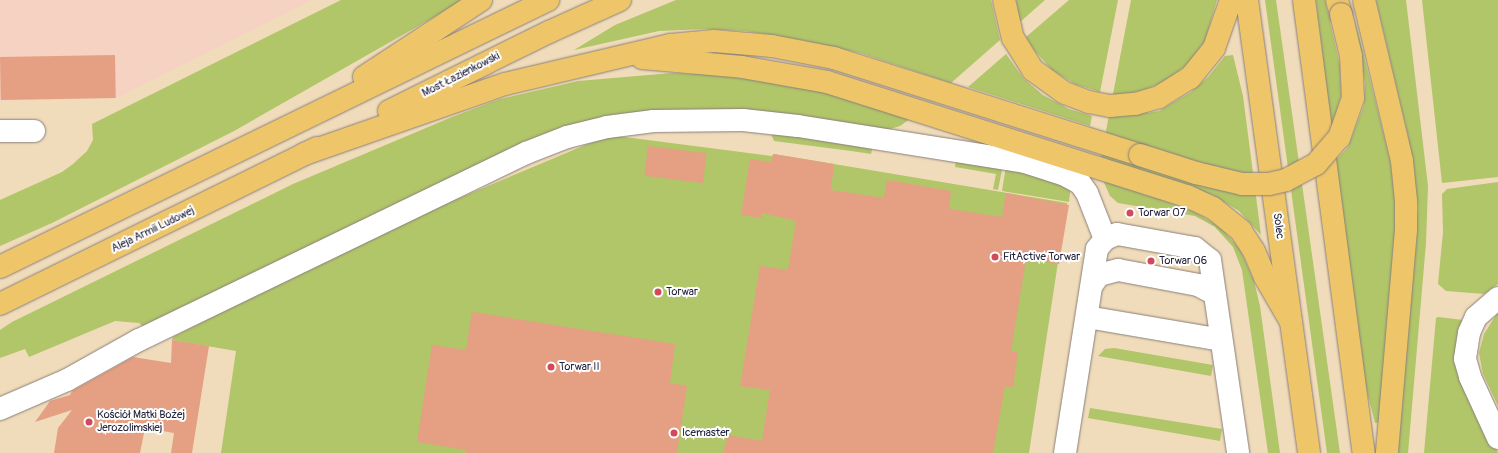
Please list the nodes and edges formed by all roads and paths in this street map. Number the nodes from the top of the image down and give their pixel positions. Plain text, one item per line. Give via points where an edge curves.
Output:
1 (481, 0) edge
2 (548, 0) edge
3 (620, 0) edge
4 (1004, 0) edge
5 (1231, 0) edge
6 (1247, 0) edge
7 (1304, 0) edge
8 (1364, 0) edge
9 (1339, 7) edge
10 (623, 57) junction
11 (305, 120) junction
12 (34, 130) dead end
13 (0, 131) edge
14 (304, 154) junction
15 (1105, 239) junction
16 (0, 267) edge
17 (1092, 285) junction
18 (1215, 294) junction
19 (1498, 298) edge
20 (0, 304) edge
21 (1087, 317) junction
22 (1291, 322) junction
23 (1221, 340) junction
24 (0, 409) edge
25 (1498, 438) edge
26 (1065, 453) edge
27 (1238, 453) edge
28 (1309, 453) edge
29 (1364, 453) edge
30 (1387, 453) edge

1 - 11 main road
2 - 11 main road
3 - 14 main road, Most Łazienkowski via 549,32
4 - 5 main road via 1008,24 1016,46 1033,70 1053,87 1077,99 1121,106 1145,102 1181,85 1207,60 1221,35
6 - 22 main road, Solec
7 - 29 main road
8 - 30 main road via 1402,161 1406,230
9 - 10 main road, bridge via 1351,56 1354,84 1345,124 1331,149 1316,164 1292,178 1269,184 1242,184 1196,173 880,72 803,51 736,42 670,45
10 - 14 main road via 505,84
10 - 22 main road via 768,71 827,82 1200,201 1232,222 1254,251 1265,277
11 - 16 main road
12 - 13 street
14 - 20 main road, Aleja Armii Ludowej
15 - 17 street via 1097,249
15 - 18 street via 1123,235 1200,250 1211,264
15 - 24 street via 1087,193 1080,183 1063,174 1025,162 798,126 743,120 654,120 607,127 567,137 526,152 139,340 67,380
17 - 18 street via 1105,272 1118,270 1198,285
17 - 21 street
18 - 23 street
19 - 25 street via 1476,317 1469,333 1465,359 1470,377
21 - 23 street
21 - 26 street
22 - 28 main road, Solec
23 - 27 street

